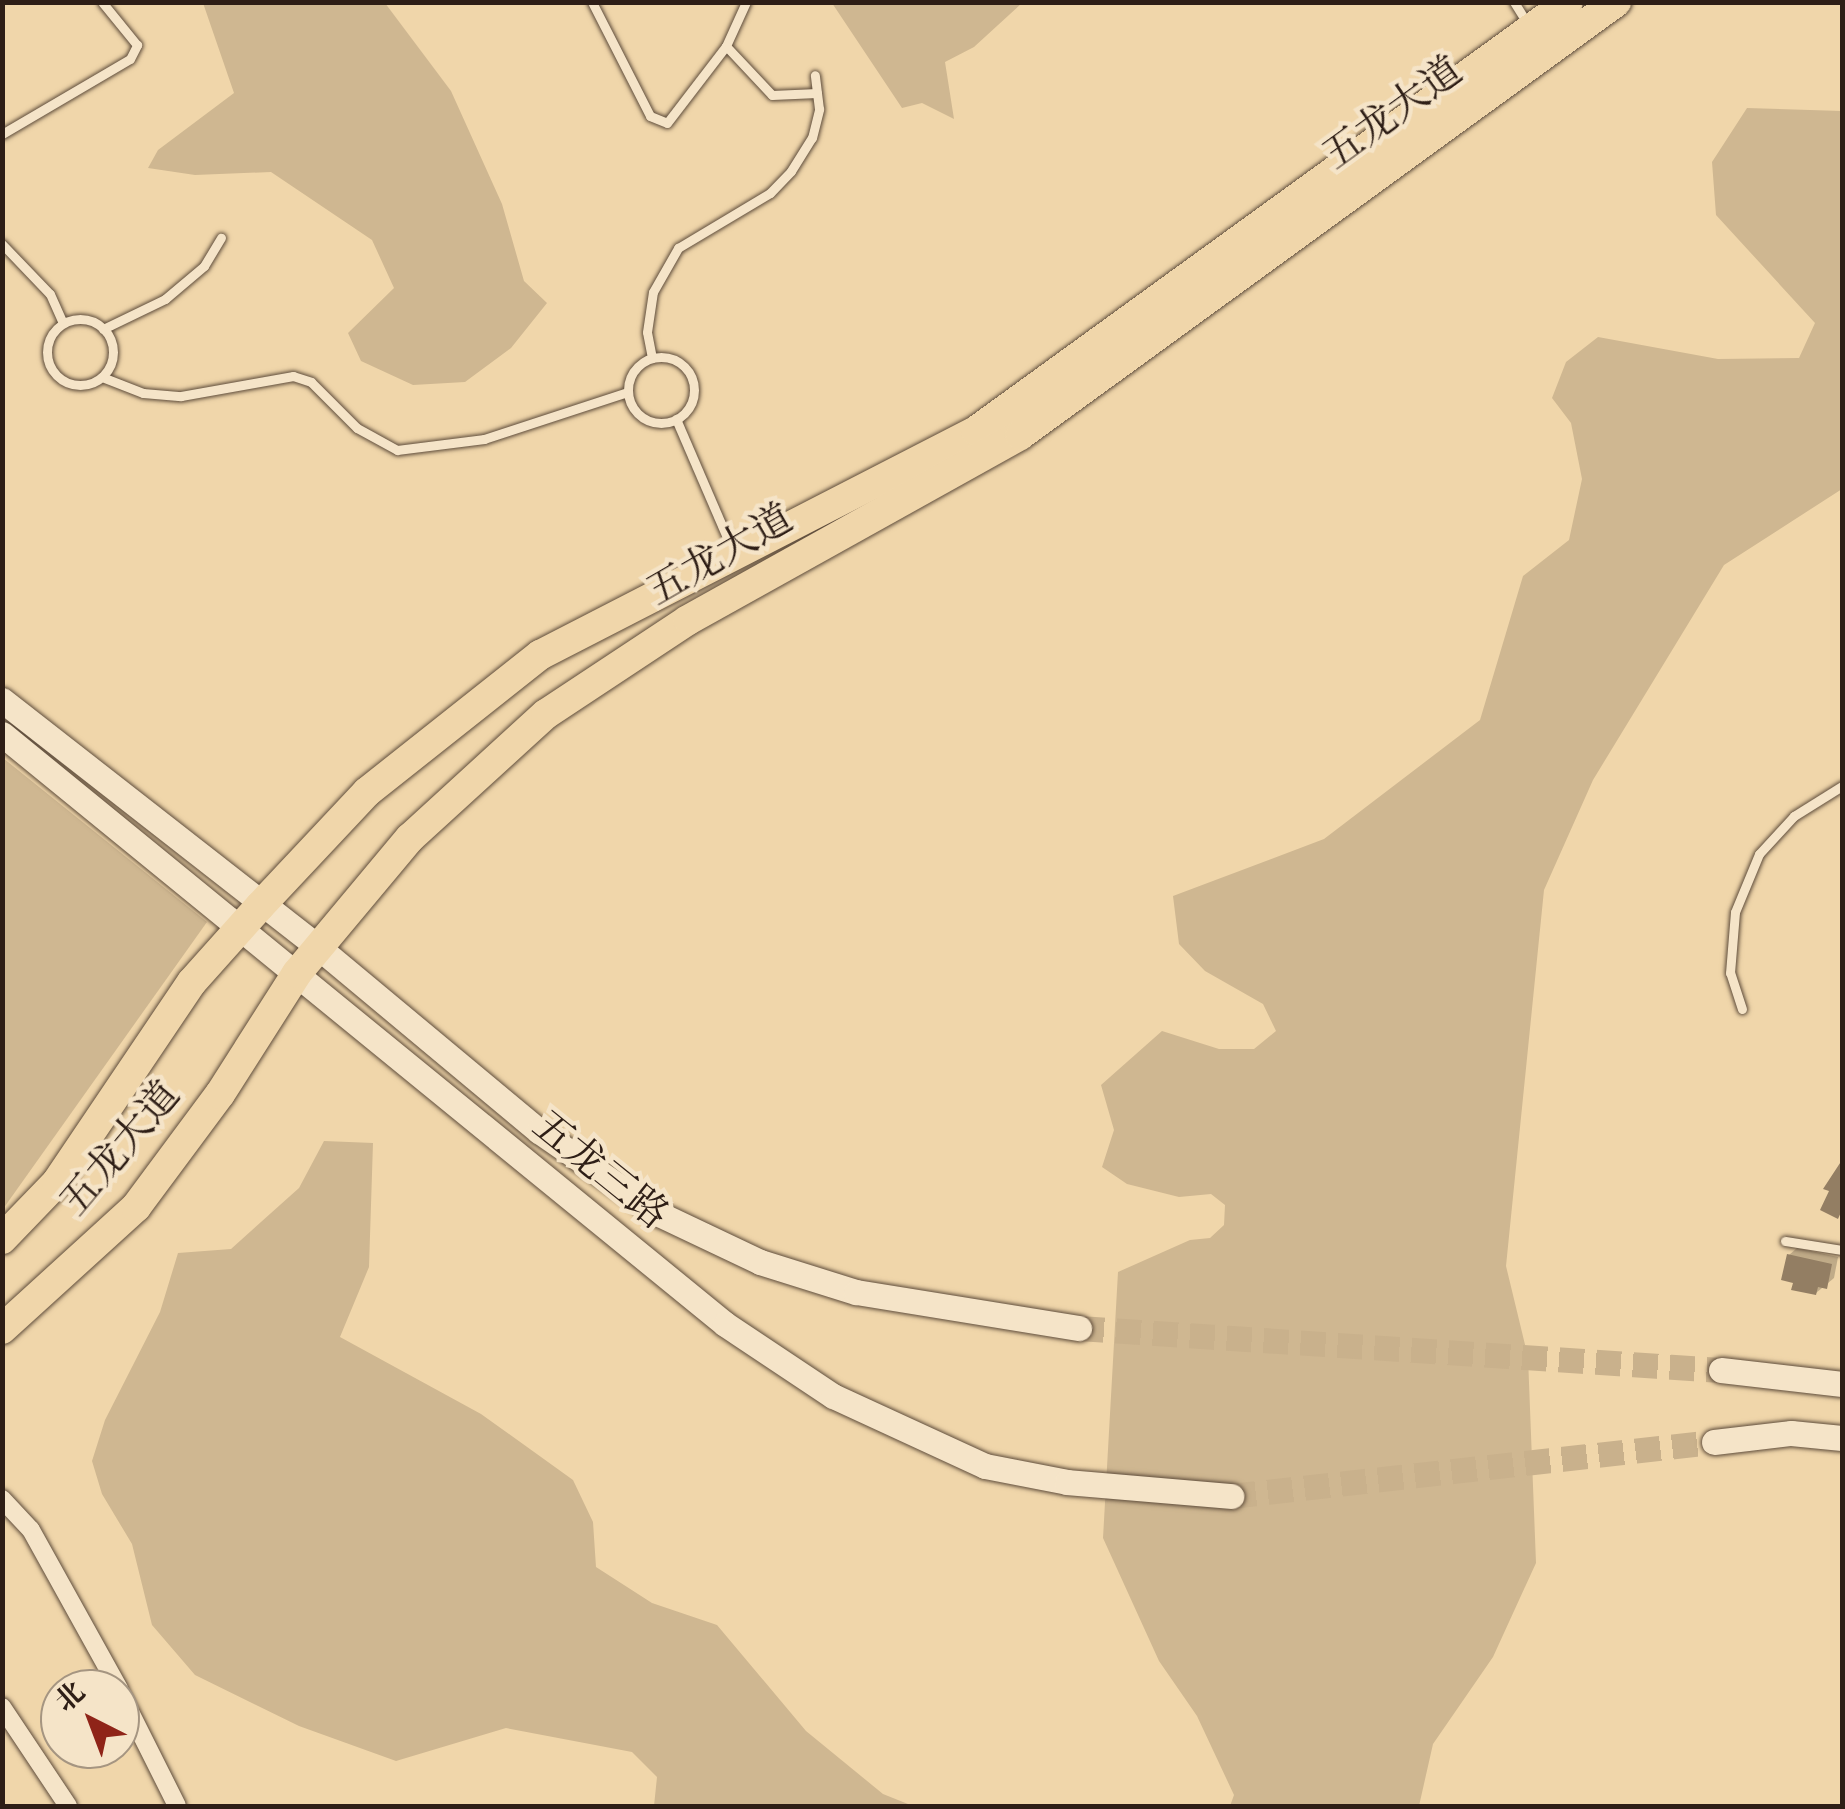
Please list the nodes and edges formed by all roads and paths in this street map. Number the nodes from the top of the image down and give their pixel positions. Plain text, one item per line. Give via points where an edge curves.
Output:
1 (102, 2) edge
2 (592, 2) edge
3 (746, 2) edge
4 (1514, 2) edge
5 (1568, 2) edge
6 (1616, 2) edge
7 (1541, 42) junction
8 (726, 46) junction
9 (815, 75) dead end
10 (817, 92) junction
11 (2, 134) edge
12 (221, 238) dead end
13 (2, 244) edge
14 (64, 324) junction
15 (103, 328) junction
16 (652, 358) junction
17 (102, 377) junction
18 (628, 392) junction
19 (676, 419) junction
20 (735, 556) junction
21 (2, 700) edge
22 (2, 734) edge
23 (1842, 786) edge
24 (251, 916) junction
25 (318, 947) junction
26 (297, 973) junction
27 (1742, 1009) dead end
28 (2, 1239) edge
29 (1785, 1241) dead end
30 (1842, 1250) edge
31 (2, 1328) edge
32 (1079, 1328) tunnel mouth
33 (1721, 1370) tunnel mouth
34 (1842, 1384) edge
35 (1842, 1438) edge
36 (1714, 1442) tunnel mouth
37 (1232, 1496) tunnel mouth
38 (2, 1500) edge
39 (108, 1669) edge
40 (2, 1707) edge
41 (140, 1732) edge
42 (68, 1806) edge
43 (177, 1806) edge

1 - 11 lane via 137,45 130,59
2 - 8 lane via 650,116 666,122
3 - 8 lane
4 - 7 lane
5 - 7 main road, 五龙大道
6 - 7 main road, 五龙大道
7 - 20 main road, 五龙大道 via 976,430
7 - 25 main road, 五龙大道 via 1020,435 688,620 546,714 410,838
8 - 10 lane via 772,95
9 - 10 lane
10 - 16 lane via 812,138 792,171 770,193 678,248 653,292
12 - 15 lane via 204,266 165,299
13 - 14 lane via 50,294
14 - 15 lane via 84,319
14 - 17 lane via 49,340 53,372 82,385
15 - 17 lane via 112,348
16 - 18 lane via 634,370
16 - 19 lane via 674,359 690,373 690,404
17 - 18 lane via 144,394 180,396 293,376 311,382 358,428 396,450 484,439
18 - 19 lane via 645,419
19 - 20 lane
20 - 24 main road, 五龙大道 via 540,656 367,792
21 - 24 main road, 五龙三路
22 - 24 main road, 五龙三路
23 - 27 lane via 1794,816 1759,854 1735,912 1730,973
24 - 25 main road, 五龙三路
24 - 26 main road, 五龙三路
24 - 28 main road, 五龙大道 via 192,982 58,1182
25 - 26 main road, 五龙大道
25 - 32 main road, 五龙三路 via 539,1131 659,1214 760,1262 856,1292
26 - 31 main road, 五龙大道 via 220,1094 136,1207
26 - 37 main road, 五龙三路 via 726,1324 833,1396 985,1466 1067,1482
29 - 30 lane
33 - 34 main road
35 - 36 main road via 1792,1434
38 - 39 street via 32,1530
40 - 42 street
41 - 43 street

